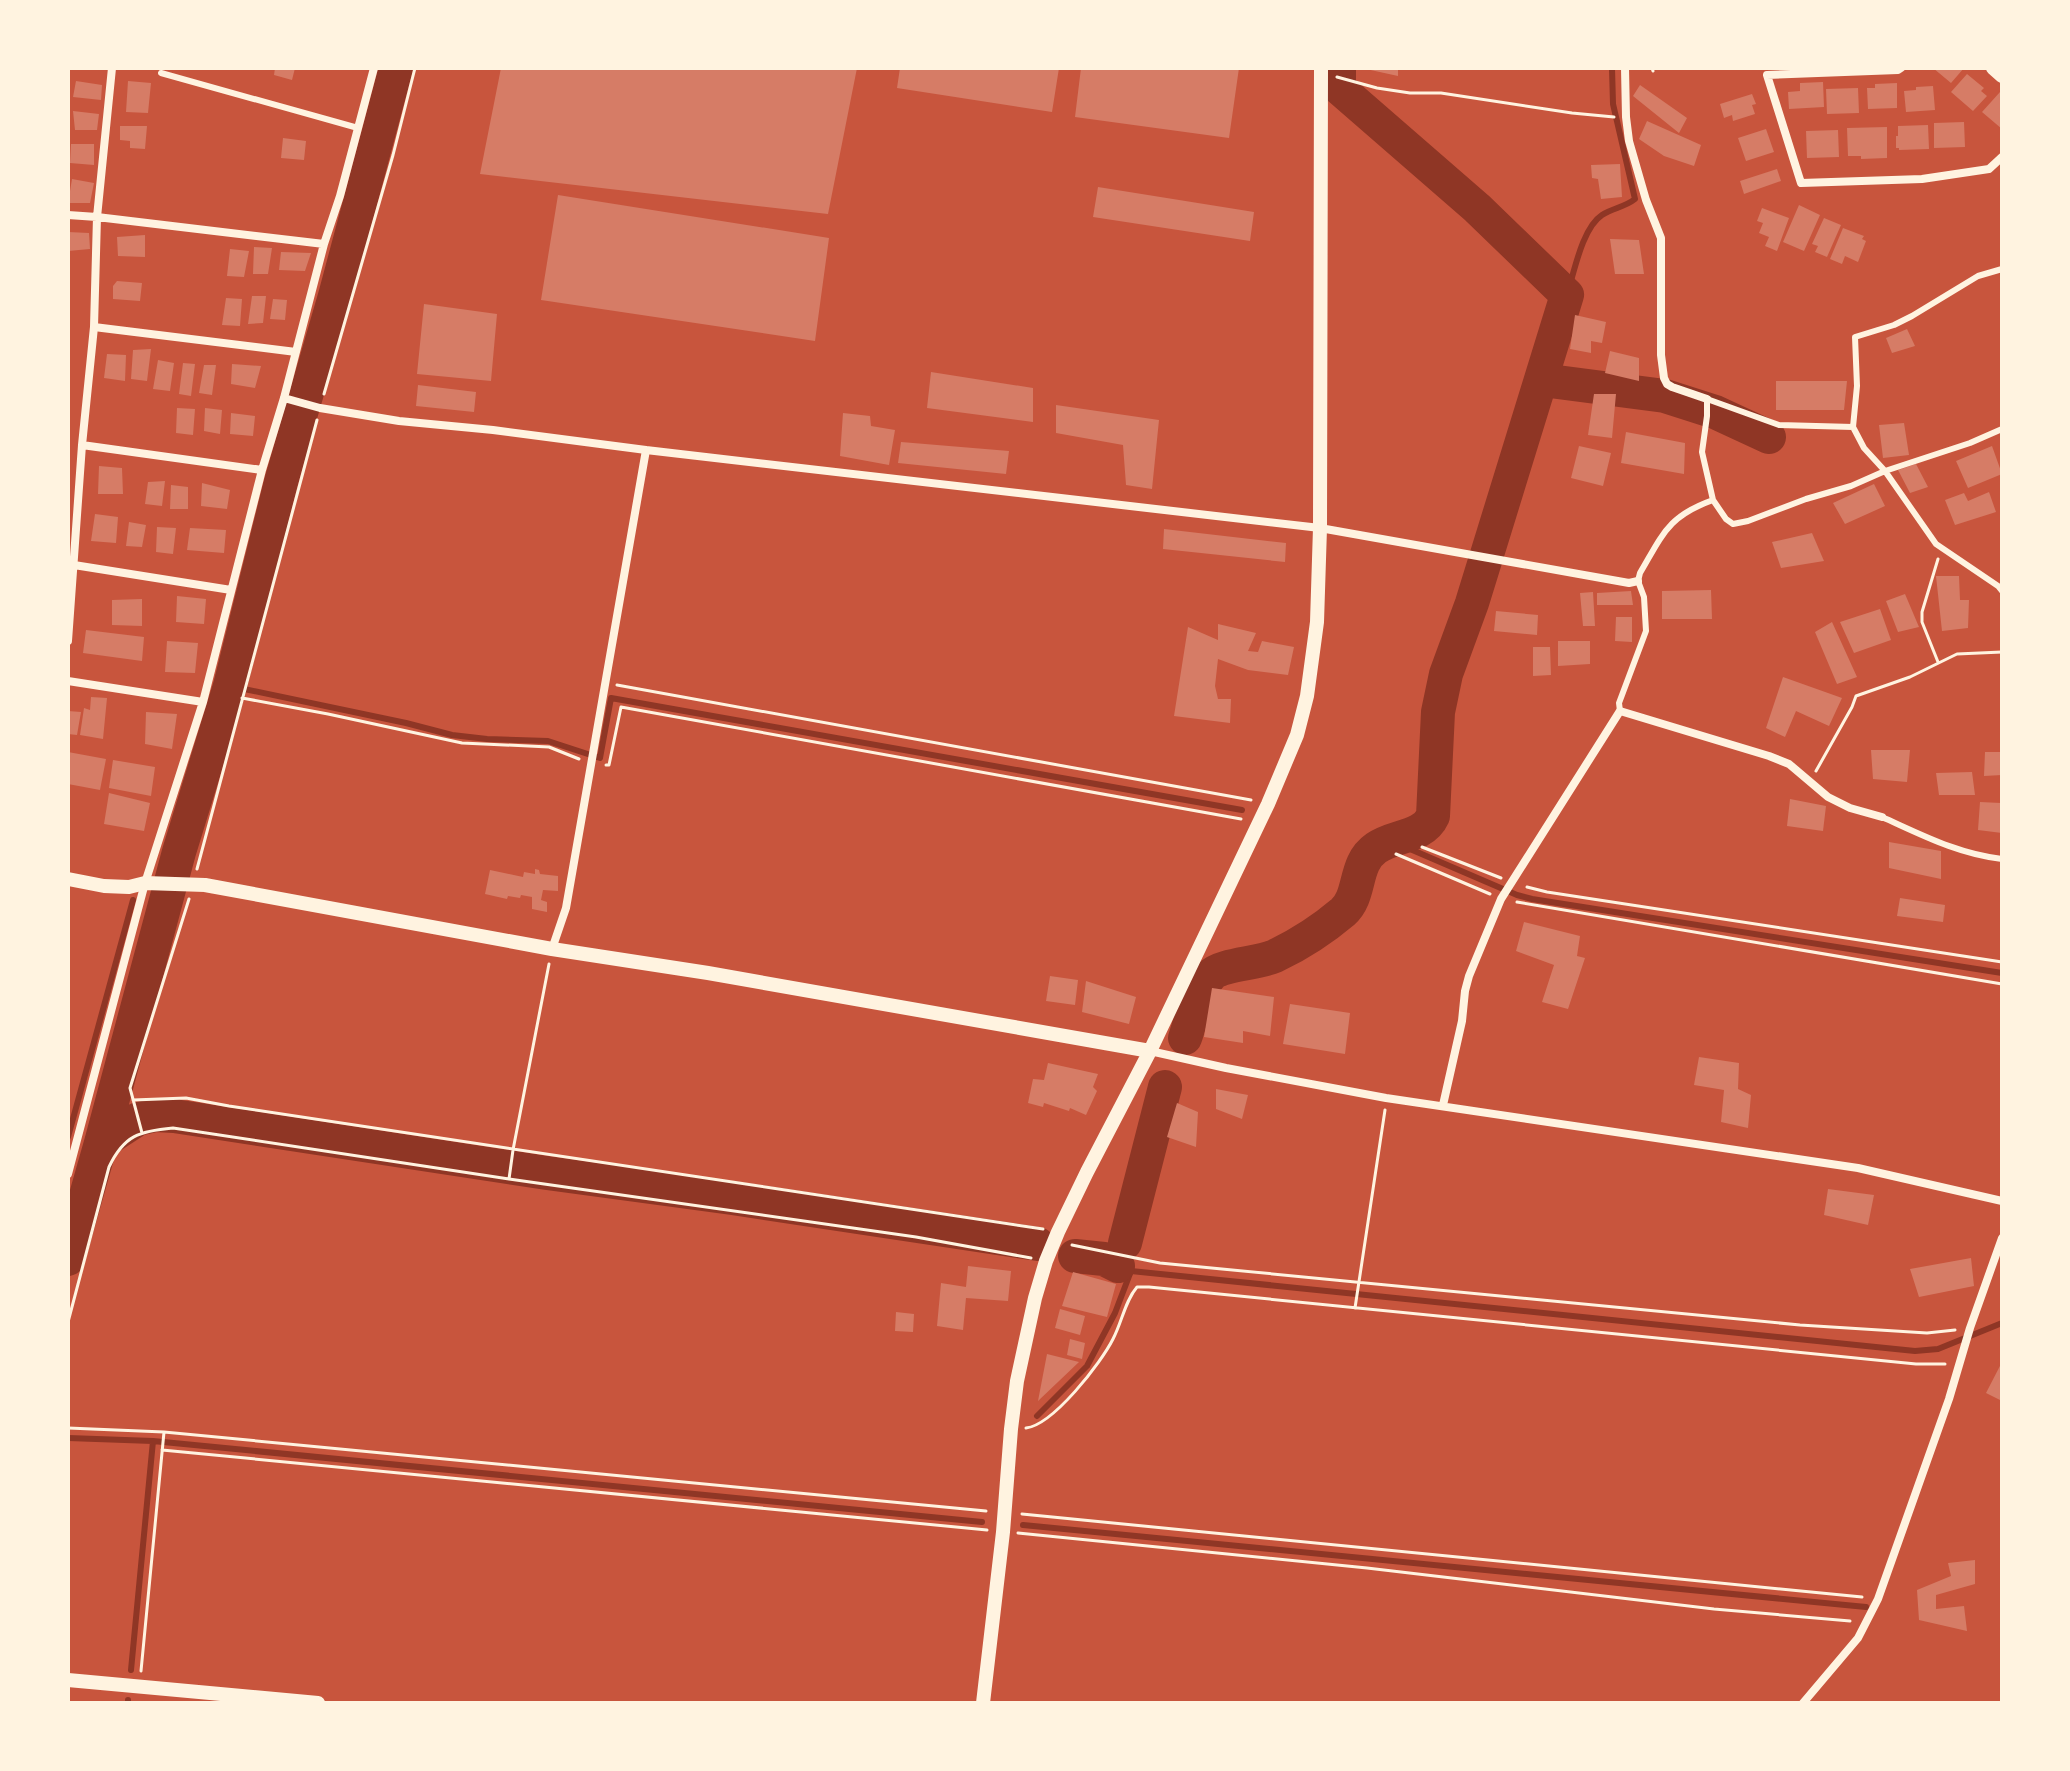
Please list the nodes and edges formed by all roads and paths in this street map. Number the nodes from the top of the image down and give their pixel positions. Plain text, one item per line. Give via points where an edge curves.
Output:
1 (112, 68) edge
2 (374, 68) edge
3 (415, 68) edge
4 (1321, 68) edge
5 (1625, 68) edge
6 (1901, 68) edge
7 (1993, 68) edge
8 (161, 73) dead end
9 (2002, 76) edge
10 (1354, 81) dead end
11 (1602, 117) dead end
12 (358, 128) junction
13 (2002, 157) edge
14 (68, 215) edge
15 (97, 217) junction
16 (324, 244) junction
17 (2002, 269) edge
18 (94, 327) junction
19 (296, 352) junction
20 (288, 399) junction
21 (1707, 399) junction
22 (320, 408) junction
23 (1853, 427) junction
24 (2002, 429) edge
25 (82, 445) junction
26 (646, 450) junction
27 (262, 470) junction
28 (1885, 471) junction
29 (1713, 500) junction
30 (1320, 528) junction
31 (1942, 548) junction
32 (74, 565) junction
33 (1638, 581) junction
34 (231, 590) junction
35 (2002, 591) edge
36 (68, 641) edge
37 (2002, 652) edge
38 (1939, 663) junction
39 (68, 681) edge
40 (605, 683) junction
41 (242, 697) junction
42 (203, 702) junction
43 (1620, 711) junction
44 (591, 762) junction
45 (1810, 782) junction
46 (1268, 804) junction
47 (1882, 817) joint
48 (1259, 823) junction
49 (1422, 847) dead end
50 (1396, 854) dead end
51 (2002, 859) edge
52 (197, 871) dead end
53 (68, 879) edge
54 (145, 883) junction
55 (1507, 890) junction
56 (189, 898) dead end
57 (552, 949) junction
58 (2002, 962) edge
59 (2002, 984) edge
60 (1150, 1051) junction
61 (1386, 1098) junction
62 (133, 1100) junction
63 (1443, 1105) junction
64 (142, 1133) junction
65 (513, 1150) junction
66 (68, 1174) edge
67 (509, 1179) junction
68 (2002, 1201) edge
69 (1056, 1237) junction
70 (2002, 1238) edge
71 (1046, 1261) junction
72 (1357, 1282) junction
73 (1355, 1308) junction
74 (68, 1322) edge
75 (1969, 1330) junction
76 (1960, 1364) junction
77 (68, 1428) edge
78 (1011, 1429) junction
79 (164, 1432) junction
80 (162, 1450) junction
81 (1004, 1513) junction
82 (1003, 1532) junction
83 (1878, 1599) junction
84 (1867, 1622) junction
85 (68, 1680) edge
86 (139, 1687) junction
87 (318, 1703) edge
88 (983, 1703) edge
89 (1803, 1703) edge

1 - 15 street
2 - 12 street
3 - 22 path
4 - 30 street
5 - 21 street via 1629,141 1661,238 1664,378 1672,387
6 - 13 street via 1767,75 1801,183 1922,179 1989,169
7 - 9 street
8 - 12 lane
10 - 11 path
12 - 16 street
14 - 15 street
15 - 16 street
15 - 18 street
16 - 19 street
17 - 23 lane via 1978,276 1894,325 1855,337
18 - 19 street
18 - 25 street
19 - 20 street
20 - 22 street
20 - 27 street
21 - 23 lane via 1779,425
21 - 29 lane via 1702,452
22 - 26 street
22 - 41 path
23 - 28 lane
24 - 28 lane
25 - 27 street
25 - 32 street
26 - 30 street
26 - 40 street
27 - 34 street
28 - 29 lane via 1733,524
28 - 31 lane
29 - 33 lane via 1669,525
30 - 33 street
30 - 46 street via 1317,622 1307,696
31 - 35 lane
31 - 38 path via 1922,612
32 - 34 street
32 - 36 street
33 - 43 lane via 1646,631
34 - 42 street
37 - 38 path via 1965,653
38 - 45 path via 1856,696
39 - 42 street
40 - 44 street
40 - 46 path
41 - 44 path via 462,743 549,747
41 - 52 path
42 - 54 street
43 - 45 street via 1769,756
43 - 55 street
44 - 48 path via 609,765 621,707
44 - 57 street via 566,908
45 - 47 street via 1850,808
46 - 48 street
47 - 51 lane via 1955,850
48 - 60 street
49 - 55 path
50 - 55 path
53 - 54 street via 104,886
54 - 57 street via 205,885
54 - 66 street
55 - 58 path
55 - 59 path
55 - 63 street via 1469,976
56 - 62 path via 130,1088
57 - 60 street
57 - 65 path
60 - 61 street
60 - 69 street
61 - 63 street
61 - 72 path
62 - 64 path
62 - 65 path via 186,1098
63 - 68 street via 1858,1168
64 - 67 path via 173,1128 210,1132
64 - 74 path via 122,1145 109,1167
65 - 67 path
65 - 69 path
67 - 71 path via 916,1237
69 - 71 street
69 - 72 path via 1160,1263
70 - 75 street
71 - 78 street
72 - 73 path
72 - 75 path via 1800,1325 1927,1333
73 - 76 path via 1916,1364
73 - 78 path via 1137,1287 1086,1379 1049,1418 1034,1427
75 - 76 street
76 - 83 street
77 - 79 path
78 - 81 street
79 - 80 path
79 - 81 path
80 - 82 path
80 - 86 path
81 - 82 street
81 - 83 path
82 - 84 path
82 - 88 street
83 - 84 street
84 - 89 street
85 - 86 street
86 - 87 street

